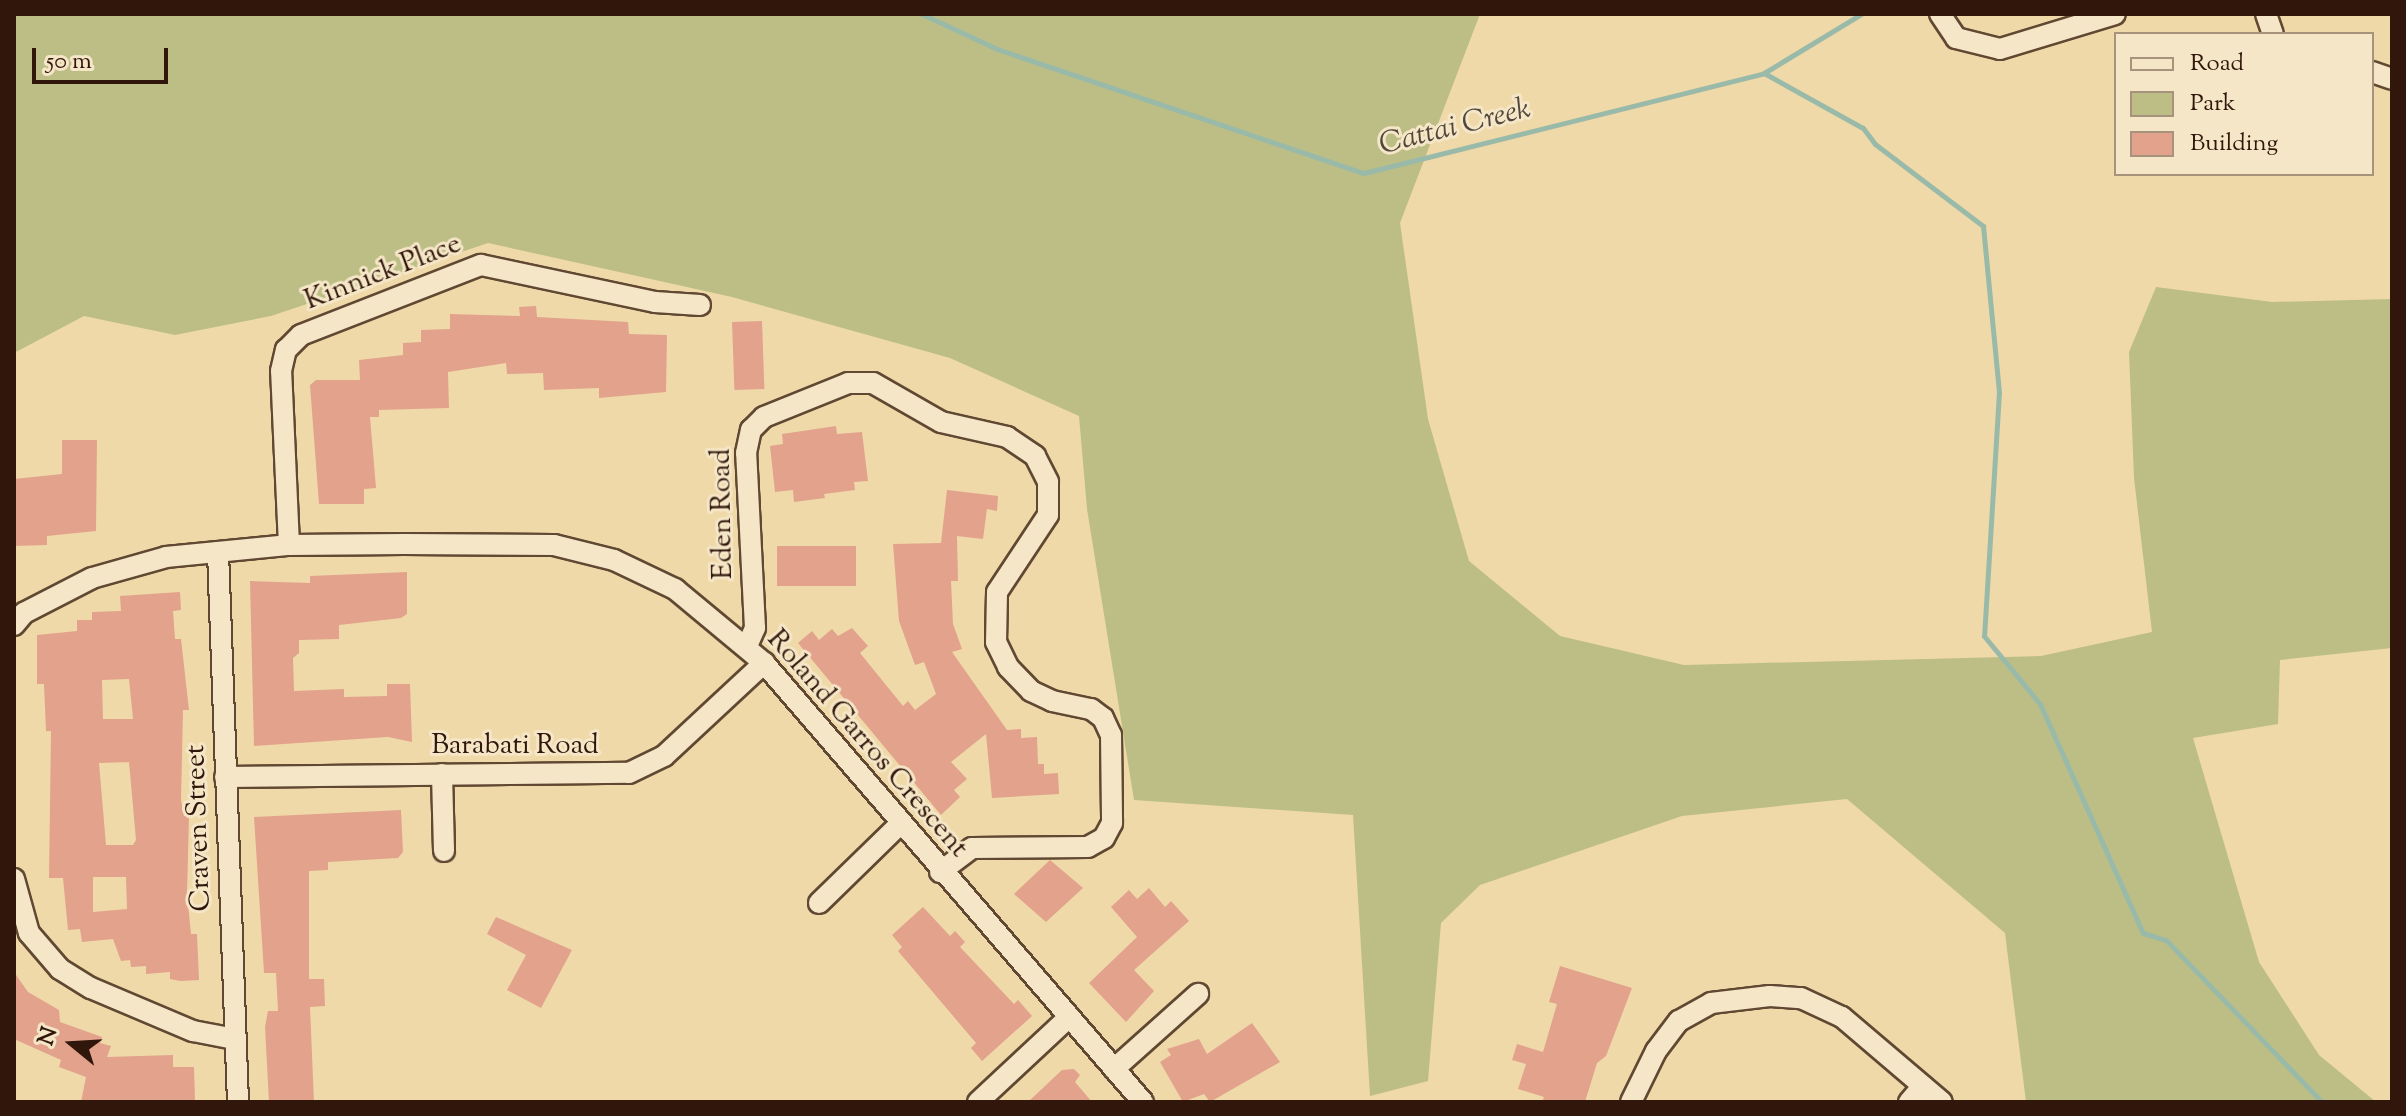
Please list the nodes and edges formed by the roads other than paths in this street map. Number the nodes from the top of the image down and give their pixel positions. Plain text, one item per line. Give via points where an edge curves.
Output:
1 (1940, 14) edge
2 (2115, 14) edge
3 (700, 305) dead end
4 (289, 545) junction
5 (218, 552) junction
6 (14, 625) edge
7 (747, 646) junction
8 (764, 663) junction
9 (442, 774) junction
10 (225, 777) junction
11 (900, 824) junction
12 (444, 851) dead end
13 (940, 872) junction
14 (14, 879) edge
15 (819, 903) dead end
16 (1198, 994) dead end
17 (1069, 1017) junction
18 (235, 1039) junction
19 (1114, 1069) junction
20 (1923, 1086) junction
21 (238, 1102) edge
22 (978, 1102) edge
23 (1143, 1102) edge
24 (1631, 1102) edge
25 (1909, 1102) edge
26 (1942, 1102) edge

1 - 2 street via 1956,38 2000,49
3 - 4 street, Kinnick Place via 655,302 481,265 301,335 286,350 281,371
4 - 5 street, Roland Garros Crescent
4 - 7 street, Roland Garros Crescent via 554,545 586,550 675,589
5 - 6 street, Roland Garros Crescent via 112,569 24,613
5 - 10 street, Craven Street
7 - 8 street, Roland Garros Crescent
7 - 13 street, Eden Road via 755,628 746,453 751,430 764,417 848,383 873,383 941,422 1007,437 1035,456 1048,482 1048,515 997,592 996,642 1008,667 1031,691 1091,709 1103,718 1111,735 1112,823 1104,838 1088,847 972,848
8 - 9 street, Barabati Road via 645,768 629,773
8 - 11 street, Roland Garros Crescent
9 - 10 street, Barabati Road
9 - 12 street
10 - 18 street, Craven Street
11 - 13 street, Roland Garros Crescent
11 - 15 street
13 - 17 street, Roland Garros Crescent
14 - 18 street via 29,933 60,969 91,988 193,1031
16 - 19 street
17 - 19 street, Roland Garros Crescent
17 - 22 street
18 - 21 street, Craven Street
19 - 23 street, Roland Garros Crescent
20 - 24 street via 1828,1008 1801,998 1770,996 1711,1003 1679,1021 1656,1051
20 - 25 street
20 - 26 street

